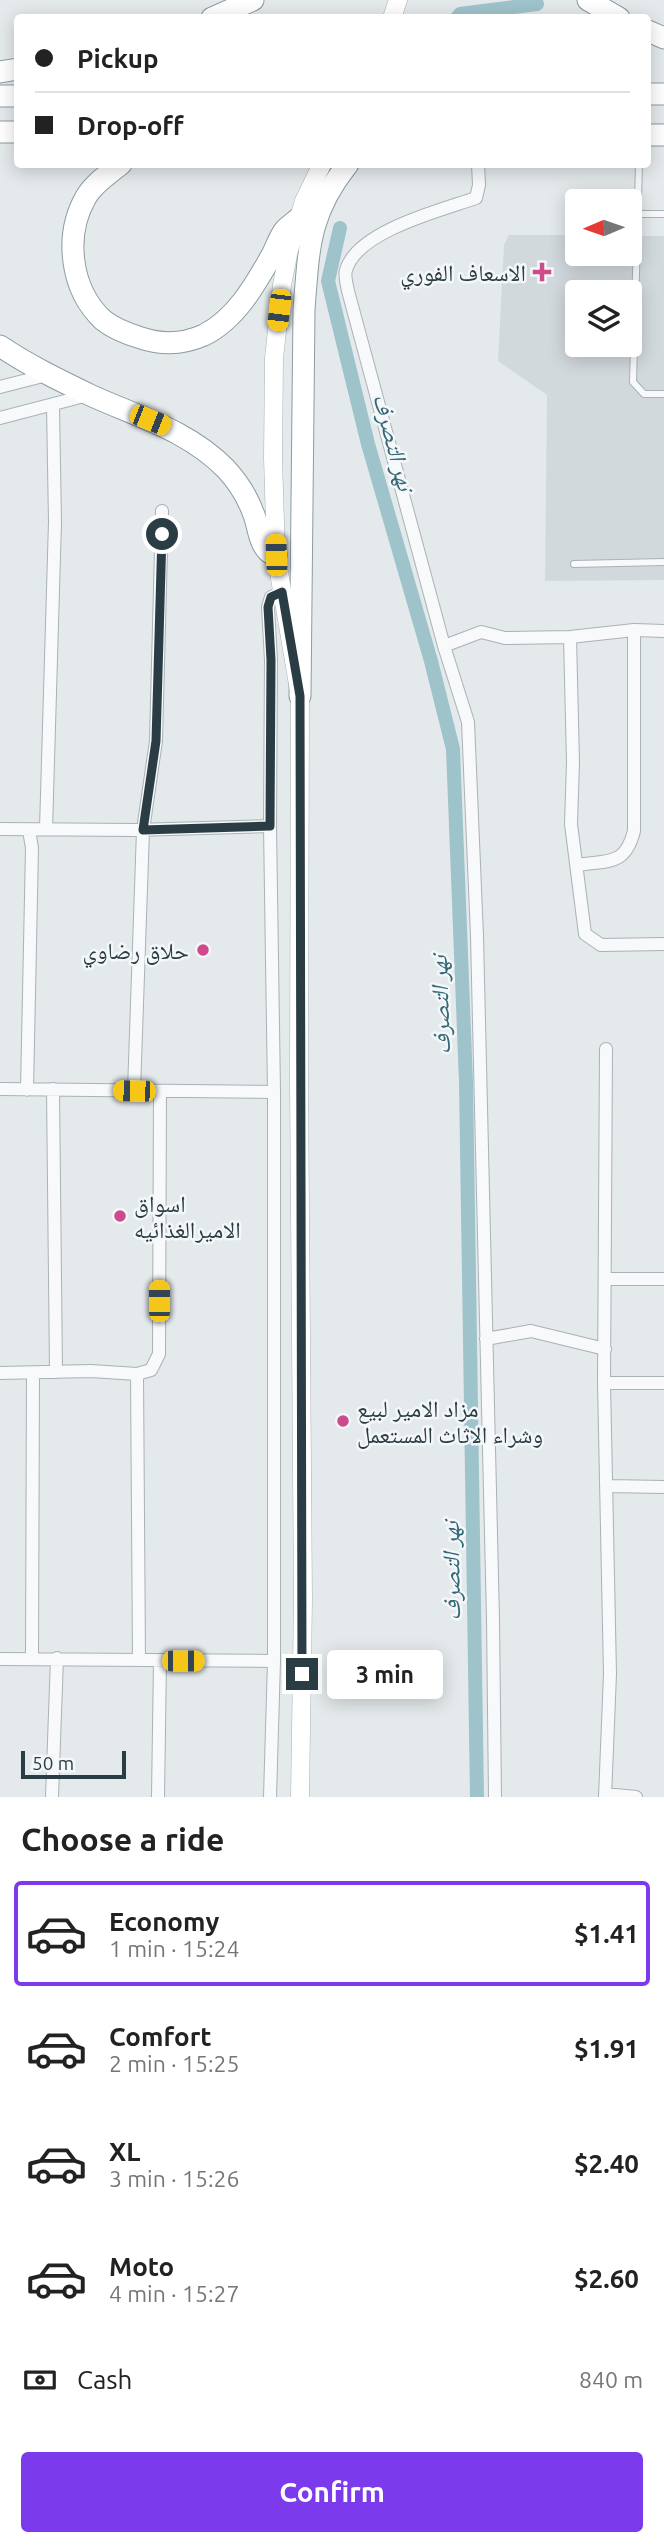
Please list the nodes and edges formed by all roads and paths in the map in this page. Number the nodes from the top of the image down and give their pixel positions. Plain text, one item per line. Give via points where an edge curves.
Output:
1 (253, 0) edge
2 (587, 0) edge
3 (221, 14) edge
4 (611, 14) edge
5 (116, 168) edge
6 (320, 168) edge
7 (345, 168) edge
8 (478, 168) edge
9 (639, 168) edge
10 (638, 189) edge
11 (302, 209) junction
12 (642, 214) edge
13 (664, 214) edge
14 (636, 266) edge
15 (0, 346) edge
16 (51, 374) junction
17 (0, 387) edge
18 (664, 394) edge
19 (89, 395) junction
20 (53, 406) junction
21 (0, 418) edge
22 (163, 511) dead end
23 (276, 555) junction
24 (664, 562) edge
25 (575, 564) dead end
26 (282, 592) junction
27 (634, 631) junction
28 (664, 631) edge
29 (570, 637) junction
30 (444, 646) junction
31 (300, 696) junction
32 (270, 826) junction
33 (0, 829) edge
34 (46, 829) junction
35 (29, 830) junction
36 (143, 830) junction
37 (578, 865) junction
38 (664, 944) edge
39 (606, 1049) dead end
40 (0, 1089) edge
41 (53, 1089) junction
42 (27, 1090) junction
43 (134, 1091) junction
44 (160, 1091) junction
45 (274, 1092) junction
46 (606, 1279) junction
47 (664, 1279) edge
48 (486, 1339) junction
49 (605, 1349) junction
50 (56, 1372) junction
51 (0, 1373) edge
52 (33, 1373) junction
53 (137, 1374) junction
54 (604, 1383) junction
55 (664, 1383) edge
56 (607, 1486) junction
57 (664, 1488) edge
58 (32, 1658) junction
59 (57, 1658) junction
60 (0, 1659) edge
61 (139, 1660) junction
62 (160, 1660) junction
63 (274, 1661) junction
64 (605, 1795) edge
65 (52, 1797) edge
66 (158, 1797) edge
67 (270, 1797) edge
68 (300, 1797) edge
69 (495, 1797) edge
70 (636, 1797) edge

1 - 3 highway
2 - 4 highway
5 - 11 highway via 87,195 75,220 76,274 103,319 125,333 153,342 177,343 220,325 250,291
6 - 11 street
7 - 31 highway via 324,198 309,248 304,309
8 - 30 street via 476,198 390,228 354,254 345,271
9 - 10 lane
11 - 23 street via 282,285 274,358
12 - 13 lane
14 - 18 lane via 633,382 644,394
15 - 16 highway
16 - 17 street
16 - 19 highway
19 - 20 street
19 - 23 highway via 171,428 208,452 242,490 265,548
20 - 21 street
20 - 34 street
22 - 36 street via 156,741
23 - 26 street
24 - 25 lane
26 - 31 street
26 - 32 street via 271,597 268,607
27 - 28 street
27 - 29 street
27 - 37 street via 634,831 629,849 617,859
29 - 30 street via 505,638 481,632
29 - 37 street via 570,824
30 - 48 street via 468,722
31 - 68 street
32 - 36 street
32 - 45 street
33 - 35 street
34 - 35 street
34 - 36 street
35 - 42 street
36 - 43 street
37 - 38 street via 585,934 601,945
39 - 46 street
40 - 42 street
41 - 42 street
41 - 43 street
41 - 50 street
43 - 44 street
44 - 45 street
44 - 53 street via 159,1354 151,1370
45 - 63 street
46 - 47 street
46 - 49 street
48 - 49 street via 531,1331
48 - 69 street
49 - 54 street
50 - 52 street
50 - 53 street
51 - 52 street
52 - 58 street
53 - 61 street
54 - 55 street
54 - 56 street
56 - 57 street
56 - 64 street via 610,1674
58 - 59 street
58 - 60 street
59 - 61 street
59 - 65 street
61 - 62 street
62 - 63 street
62 - 66 street
63 - 67 street
64 - 70 street

